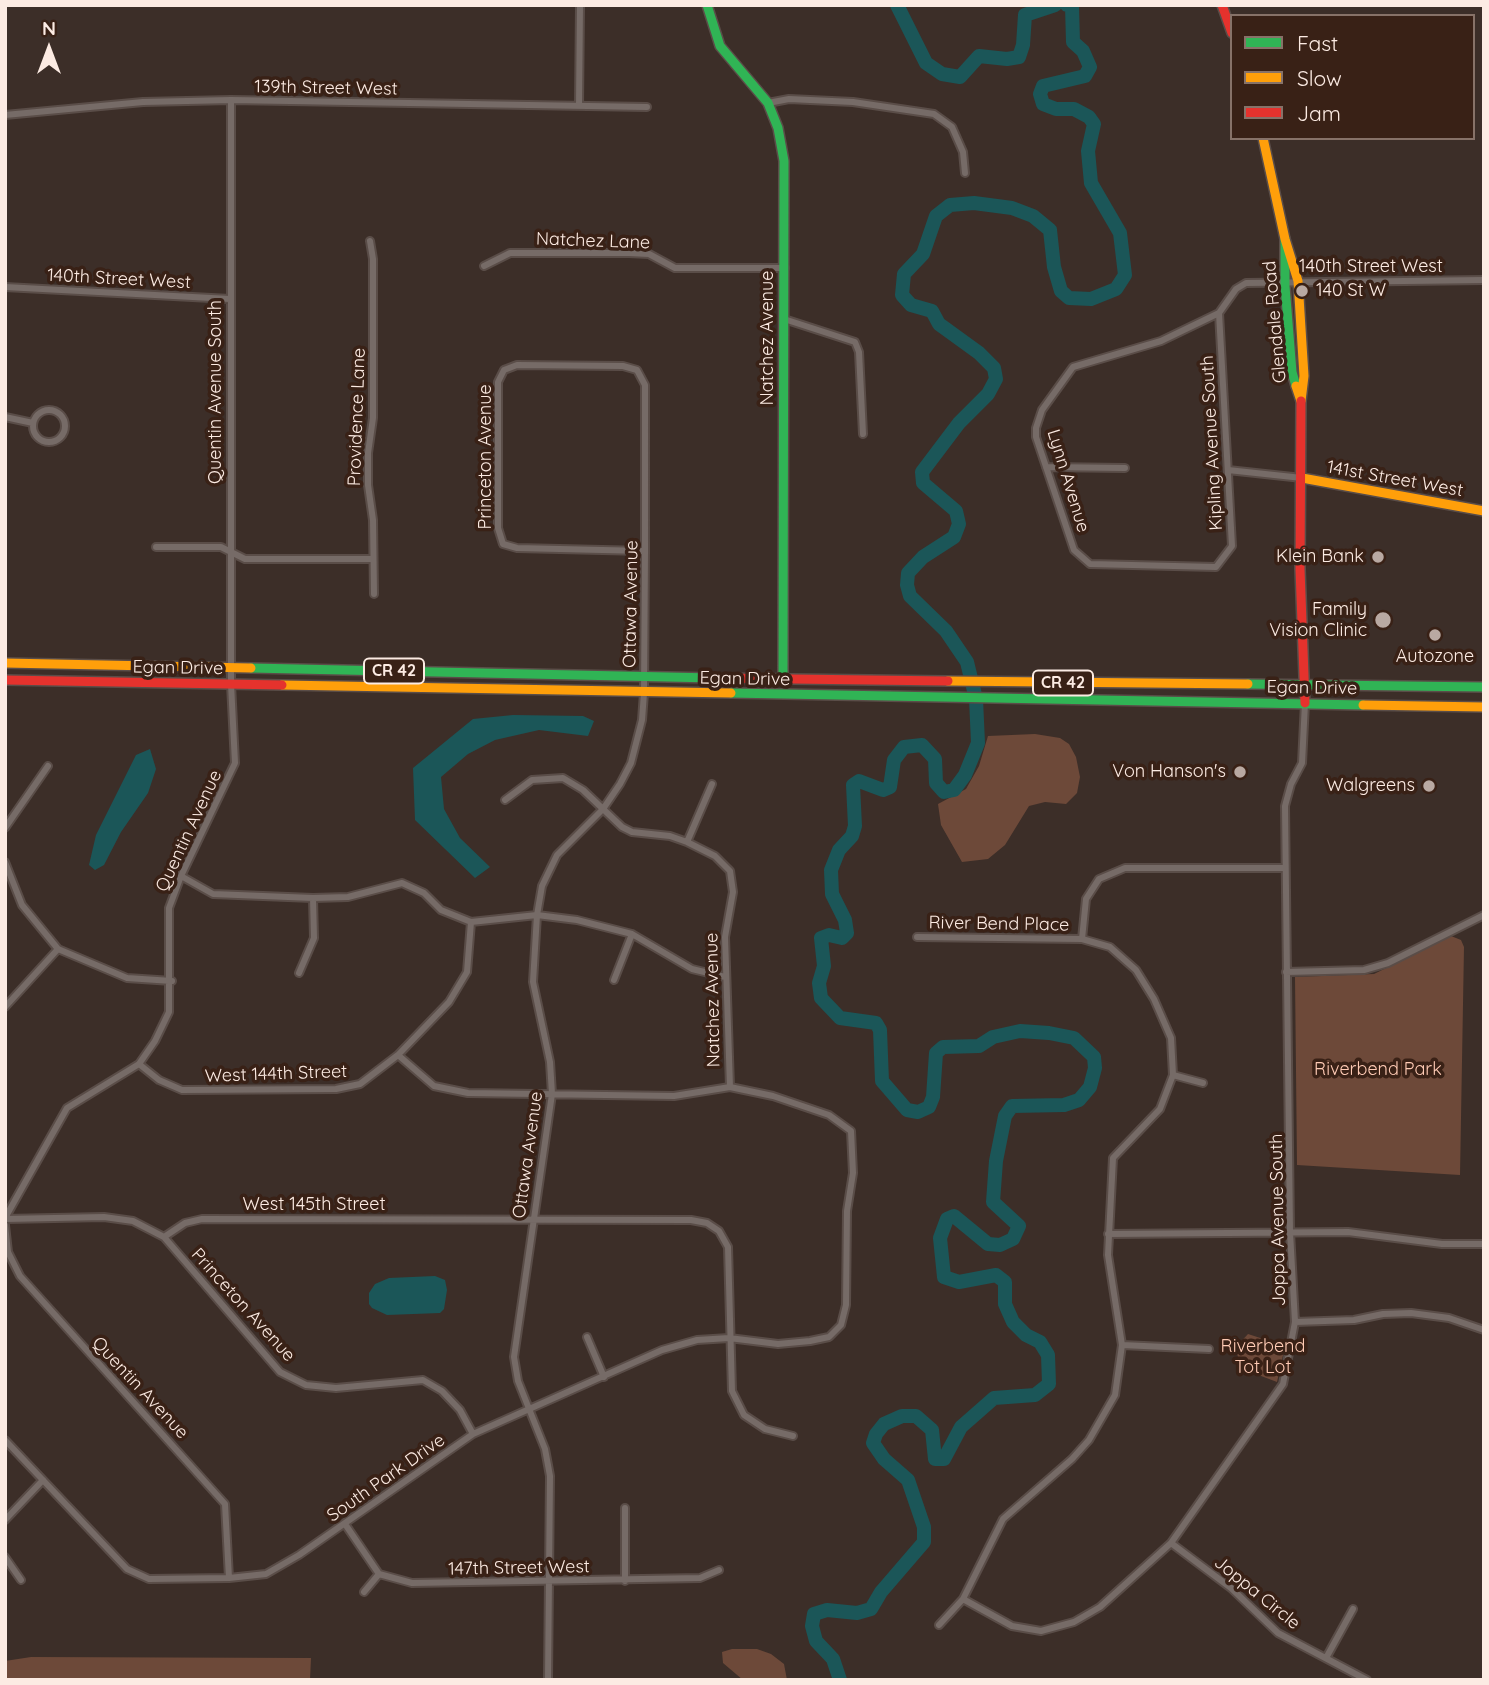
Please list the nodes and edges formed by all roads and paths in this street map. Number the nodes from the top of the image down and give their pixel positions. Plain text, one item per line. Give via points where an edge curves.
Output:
1 (580, 5) edge
2 (707, 5) edge
3 (1222, 5) edge
4 (1230, 27) edge
5 (231, 100) junction
6 (768, 103) junction
7 (579, 106) junction
8 (648, 107) dead end
9 (5, 115) edge
10 (1263, 140) edge
11 (965, 173) dead end
12 (1285, 239) junction
13 (370, 241) dead end
14 (484, 266) dead end
15 (785, 268) junction
16 (1285, 281) junction
17 (1298, 281) junction
18 (1484, 281) edge
19 (5, 287) edge
20 (230, 299) junction
21 (1219, 313) junction
22 (784, 319) junction
23 (1073, 368) joint
24 (504, 370) joint
25 (1301, 401) junction
26 (5, 417) edge
27 (33, 423) junction
28 (863, 434) dead end
29 (1046, 467) junction
30 (1125, 468) dead end
31 (1227, 470) junction
32 (1301, 478) junction
33 (1484, 511) edge
34 (156, 547) dead end
35 (645, 551) junction
36 (230, 552) junction
37 (373, 559) junction
38 (1216, 567) joint
39 (374, 594) dead end
40 (5, 663) edge
41 (231, 667) junction
42 (644, 676) junction
43 (783, 678) junction
44 (5, 680) edge
45 (231, 684) junction
46 (1305, 687) junction
47 (1484, 687) edge
48 (644, 693) junction
49 (1305, 703) junction
50 (1484, 705) edge
51 (48, 766) dead end
52 (712, 784) dead end
53 (505, 800) dead end
54 (603, 809) junction
55 (5, 828) edge
56 (687, 842) junction
57 (5, 862) edge
58 (1285, 868) junction
59 (181, 876) junction
60 (313, 898) junction
61 (537, 915) junction
62 (1484, 915) edge
63 (471, 922) junction
64 (632, 934) junction
65 (917, 937) dead end
66 (1082, 939) junction
67 (58, 949) junction
68 (1286, 972) junction
69 (299, 973) dead end
70 (725, 977) junction
71 (172, 981) junction
72 (614, 981) dead end
73 (5, 1007) edge
74 (398, 1055) junction
75 (139, 1064) junction
76 (1173, 1075) junction
77 (1203, 1083) dead end
78 (730, 1087) junction
79 (552, 1094) junction
80 (5, 1218) edge
81 (534, 1220) junction
82 (5, 1225) edge
83 (1290, 1232) junction
84 (1108, 1234) junction
85 (164, 1237) junction
86 (1484, 1244) edge
87 (1295, 1322) junction
88 (1484, 1330) edge
89 (587, 1337) dead end
90 (729, 1338) junction
91 (1122, 1345) junction
92 (1209, 1349) dead end
93 (604, 1377) junction
94 (528, 1409) junction
95 (473, 1434) junction
96 (793, 1436) dead end
97 (5, 1440) edge
98 (43, 1480) junction
99 (625, 1508) dead end
100 (5, 1520) edge
101 (345, 1524) junction
102 (1171, 1543) junction
103 (5, 1557) edge
104 (719, 1570) dead end
105 (379, 1574) junction
106 (229, 1578) junction
107 (21, 1580) dead end
108 (625, 1581) junction
109 (548, 1583) junction
110 (364, 1592) dead end
111 (963, 1599) junction
112 (1353, 1609) dead end
113 (939, 1625) dead end
114 (1326, 1658) junction
115 (548, 1680) edge
116 (1367, 1680) edge

1 - 7 street
2 - 6 main road, Natchez Avenue via 731,61
3 - 4 main road
5 - 7 street, 139th Street West
5 - 9 street, 139th Street West
5 - 20 street, Quentin Avenue South
6 - 11 street via 789,99 853,102 934,114 952,127 963,152
6 - 15 main road, Natchez Avenue via 784,161
7 - 8 street, 139th Street West
10 - 12 main road, Glendale Road
12 - 16 main road, Glendale Road
12 - 17 main road, Glendale Road
13 - 37 street, Providence Lane via 373,418 368,485
14 - 15 street, Natchez Lane via 510,253 629,253 649,254 675,268
15 - 22 main road, Natchez Avenue
16 - 17 street, 140th Street West
16 - 21 street, 140th Street West via 1246,283 1231,294
16 - 25 main road, Glendale Road via 1294,382
17 - 18 street, 140th Street West
17 - 25 main road, Glendale Road via 1304,376
19 - 20 street, 140th Street West
20 - 36 street, Quentin Avenue South
21 - 23 street, 140th Street West via 1161,341
21 - 31 street, Kipling Avenue South
22 - 28 street via 855,342
22 - 43 main road, Natchez Avenue
23 - 29 street, Lynn Avenue via 1038,419 1036,437
24 - 35 street, Ottawa Avenue via 517,365 637,370 645,385
24 - 35 street, Princeton Avenue via 498,382 498,528 503,544
25 - 32 main road, Glendale Road
26 - 27 street
27 - 27 street via 35,434 43,441 54,441 65,429 64,419 52,410 37,414
29 - 30 street
29 - 38 street, Lynn Avenue via 1074,550 1090,564
31 - 32 street
31 - 38 street, Kipling Avenue South via 1232,546
32 - 33 main road, 141st Street West
32 - 46 main road, Glendale Road
34 - 36 street
35 - 42 street, Ottawa Avenue
36 - 37 street via 245,559
36 - 41 street, Quentin Avenue South
37 - 39 street, Providence Lane
40 - 41 main road, Egan Drive / CR 42
41 - 42 main road, Egan Drive / CR 42
41 - 45 street, Quentin Avenue South
42 - 43 main road, Egan Drive / CR 42
42 - 48 street, Ottawa Avenue
43 - 46 main road, Egan Drive / CR 42
44 - 45 main road, Egan Drive / CR 42
45 - 48 main road, Egan Drive / CR 42
45 - 59 street, Quentin Avenue via 235,763
46 - 47 main road, Egan Drive / CR 42
46 - 49 main road, Glendale Road
48 - 49 main road, Egan Drive / CR 42
48 - 54 street, Ottawa Avenue via 631,763
49 - 50 main road, Egan Drive / CR 42
49 - 58 street, Joppa Avenue South via 1302,763 1285,806
51 - 55 street
52 - 56 street
53 - 54 street via 532,780 553,777 574,784
54 - 56 street via 632,832
54 - 61 street, Ottawa Avenue via 556,855 542,886
56 - 70 street, Natchez Avenue via 715,856 730,871 733,892 725,937
57 - 67 street via 22,905
58 - 66 street, River Bend Place via 1125,868 1099,880 1086,899
58 - 68 street, Joppa Avenue South
59 - 60 street via 213,894
59 - 71 street, Quentin Avenue via 169,908
60 - 63 street via 348,897 402,883 424,893 441,910
60 - 69 street via 314,939
61 - 63 street
61 - 64 street
61 - 79 street, Ottawa Avenue via 533,982
62 - 68 street via 1388,963 1364,970
63 - 74 street via 467,972 449,1002
64 - 70 street via 692,969
64 - 72 street
65 - 66 street, River Bend Place
66 - 76 street via 1110,947 1136,970 1171,1038
67 - 71 street via 127,978
67 - 73 street
68 - 83 street, Joppa Avenue South
70 - 78 street, Natchez Avenue
71 - 75 street, Quentin Avenue via 169,1012
74 - 75 street, West 144th Street via 360,1084 336,1089 182,1090
74 - 79 street via 434,1086 468,1093
75 - 80 street, Quentin Avenue via 67,1108
76 - 77 street
76 - 84 street via 1160,1109 1113,1158
78 - 79 street via 674,1097
78 - 90 street, South Park Drive via 829,1115 851,1131 853,1173 841,1325 829,1337 778,1344
79 - 81 street, Ottawa Avenue
80 - 85 street via 104,1217 132,1221
81 - 85 street, West 145th Street via 202,1219 185,1223
81 - 90 street, West 145th Street via 707,1223 719,1231 728,1247
81 - 94 street, Ottawa Avenue via 514,1357
82 - 106 street, Quentin Avenue via 8,1252 20,1276 225,1504
83 - 84 street
83 - 86 street via 1348,1232 1442,1244
83 - 87 street, Joppa Avenue South
84 - 91 street
85 - 95 street, Princeton Avenue via 280,1372 306,1385 335,1388 423,1380 460,1409
87 - 88 street via 1410,1313 1449,1318
87 - 102 street, Joppa Avenue South via 1283,1384
89 - 93 street
90 - 93 street, South Park Drive via 697,1340 662,1350
90 - 96 street via 732,1391 744,1415 765,1429
91 - 92 street
91 - 111 street via 1115,1395 1088,1440 1003,1519
93 - 94 street, South Park Drive
94 - 95 street, South Park Drive
94 - 109 street, Ottawa Avenue via 545,1449 550,1476
95 - 101 street, South Park Drive
97 - 98 street, South Park Drive
98 - 100 street
98 - 106 street, South Park Drive via 127,1569 149,1579
99 - 108 street
101 - 105 street
101 - 106 street, South Park Drive via 266,1574
102 - 111 street, Joppa Avenue South via 1100,1607 1074,1622 1041,1631 1012,1626
102 - 114 street, Joppa Circle via 1231,1588 1278,1633
103 - 107 street
104 - 108 street, 147th Street West via 700,1578
105 - 109 street, 147th Street West via 412,1583
105 - 110 street
108 - 109 street, 147th Street West
109 - 115 street, Ottawa Avenue
111 - 113 street
112 - 114 street
114 - 116 street, Joppa Circle

